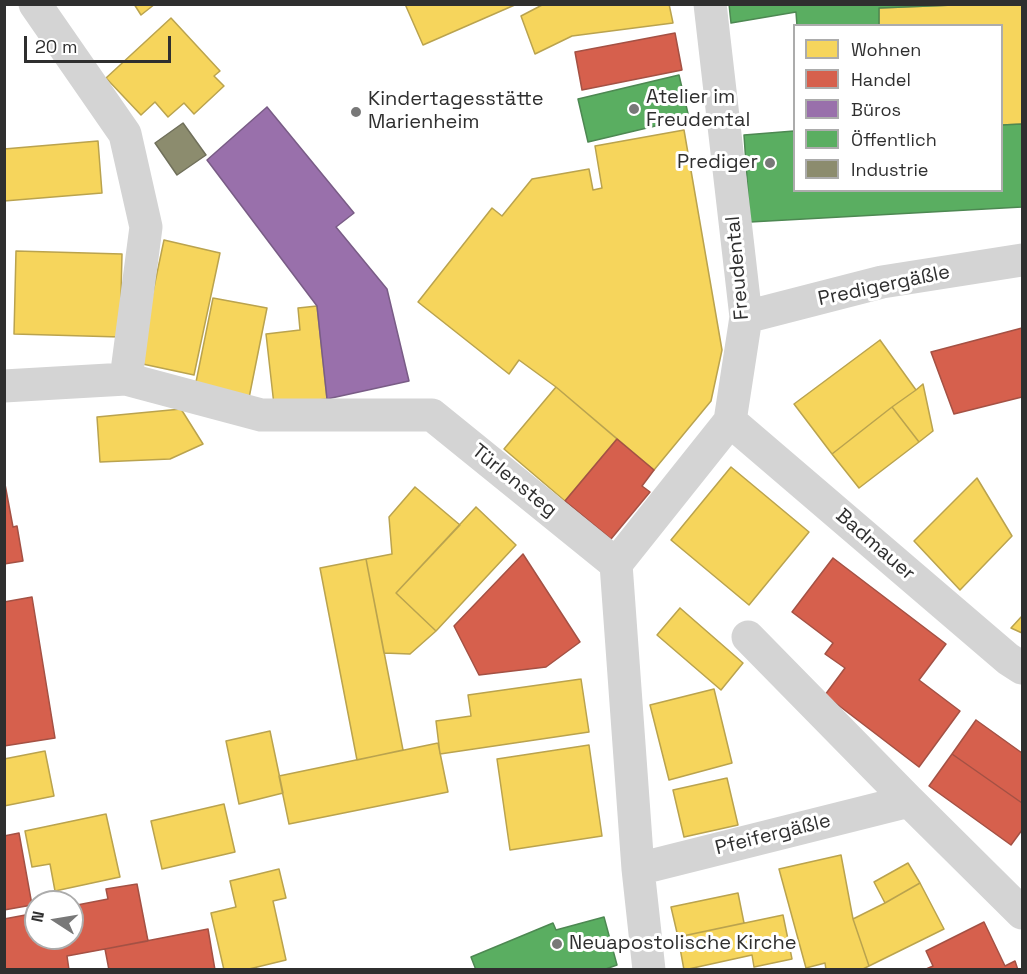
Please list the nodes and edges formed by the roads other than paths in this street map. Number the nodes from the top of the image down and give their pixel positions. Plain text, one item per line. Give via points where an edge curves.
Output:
1 (35, 4) edge
2 (710, 4) edge
3 (1023, 260) edge
4 (746, 317) junction
5 (126, 379) junction
6 (4, 386) edge
7 (730, 421) junction
8 (616, 564) junction
9 (748, 637) dead end
10 (1023, 668) edge
11 (909, 801) junction
12 (638, 869) junction
13 (1023, 913) edge
14 (649, 969) edge

1 - 5 street via 125,134 146,227
2 - 4 street, Freudental
3 - 4 street, Predigergäßle via 882,282
4 - 7 street, Freudental
5 - 6 street, Türlensteg
5 - 8 street, Türlensteg via 261,415 432,415
7 - 8 street, Freudental
7 - 10 street, Badmauer
8 - 12 street
9 - 11 street
11 - 12 street, Pfeifergäßle
11 - 13 street
12 - 14 street

